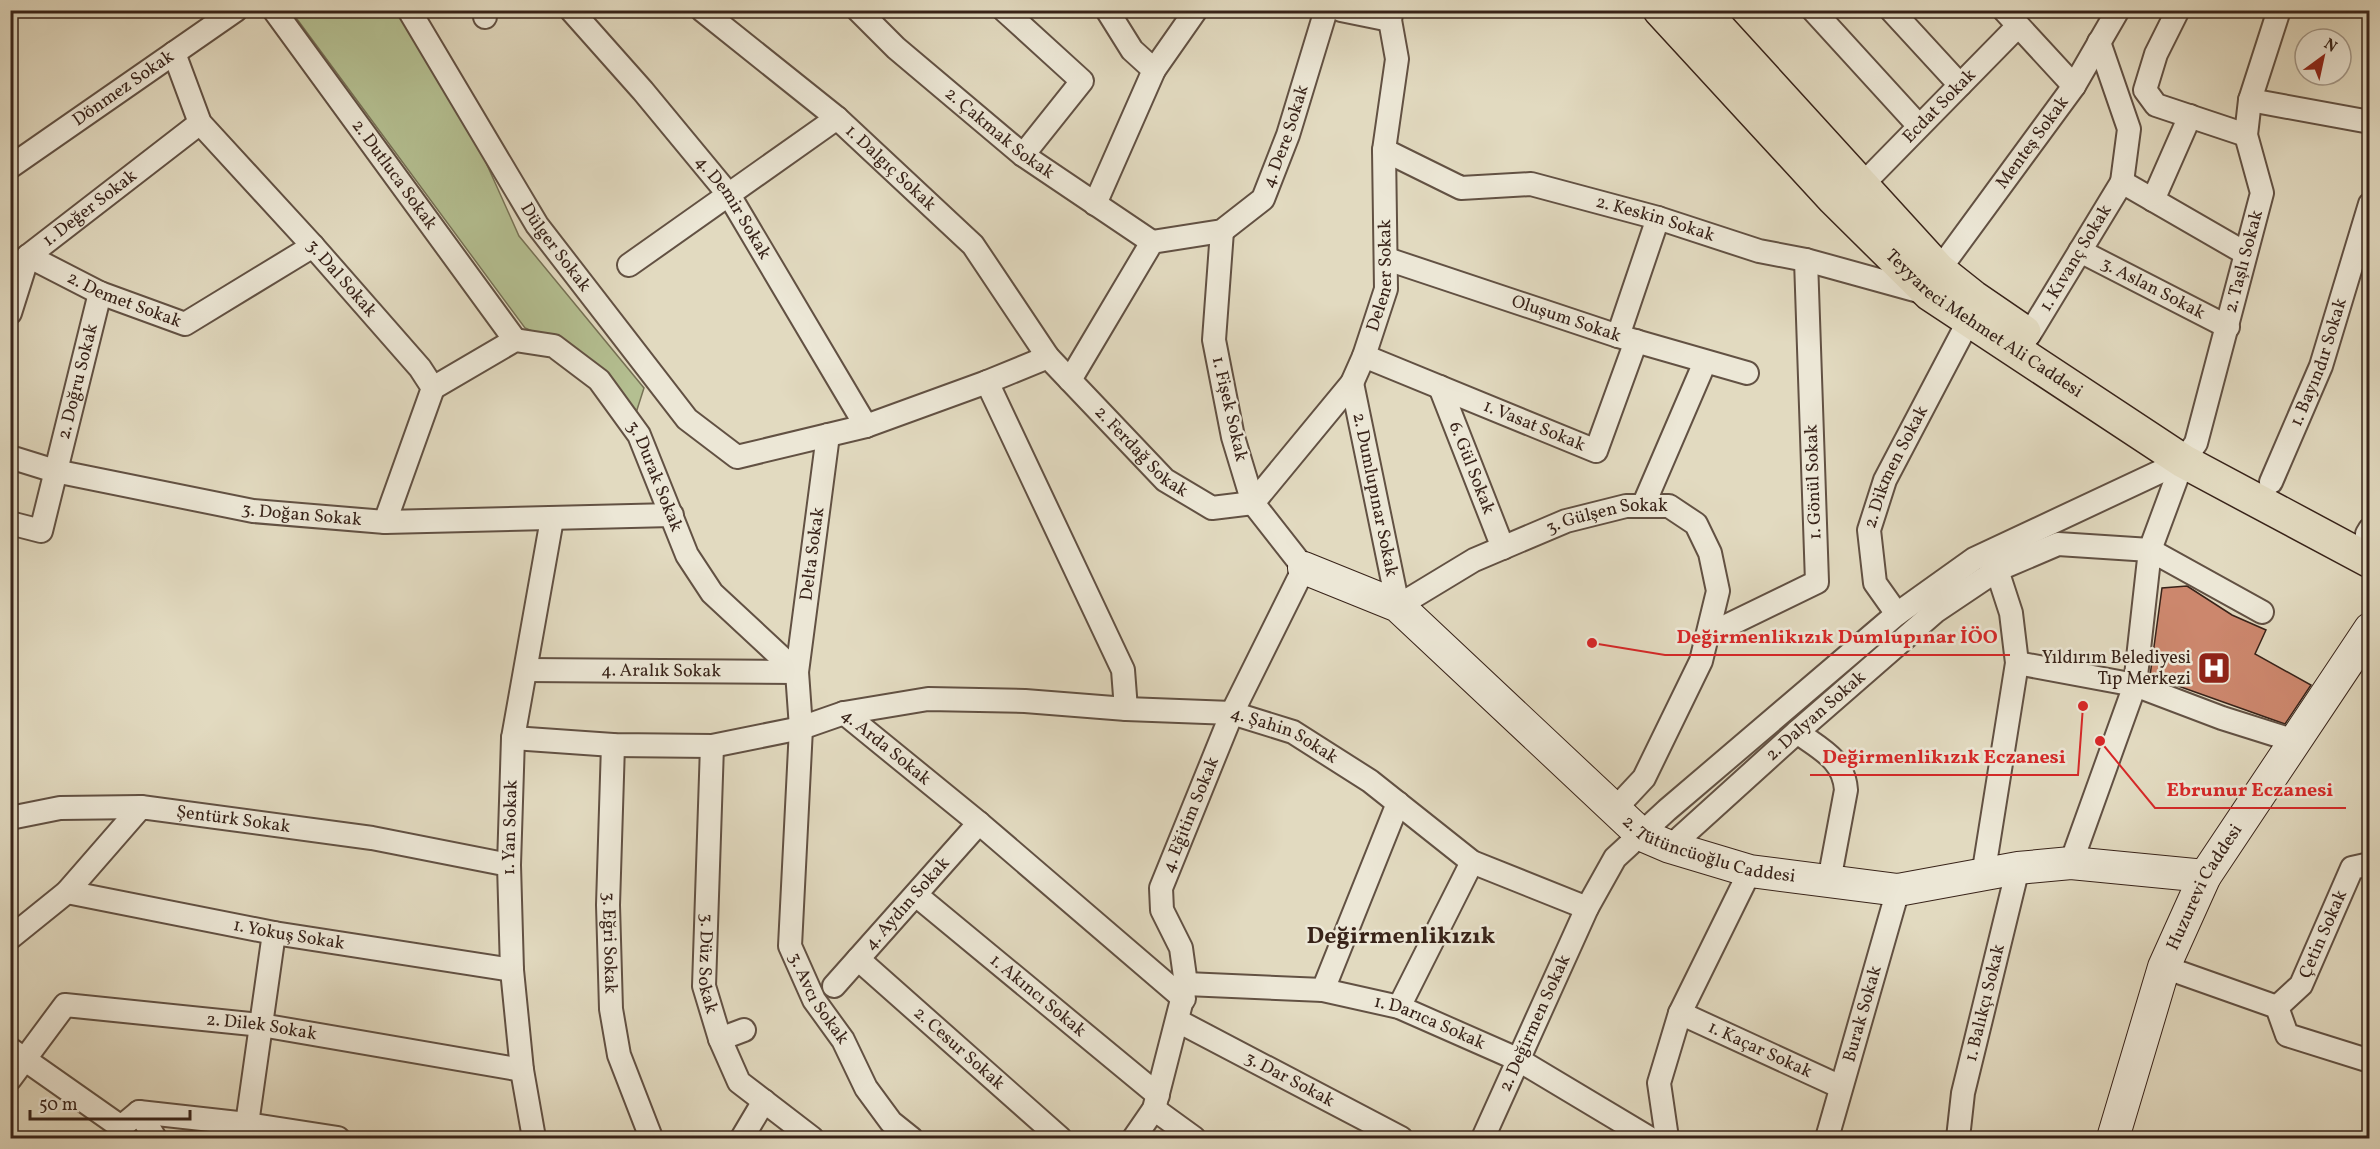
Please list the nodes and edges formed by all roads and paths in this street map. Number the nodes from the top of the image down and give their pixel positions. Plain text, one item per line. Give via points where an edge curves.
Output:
1 (236, 10) edge
2 (274, 10) edge
3 (410, 10) edge
4 (571, 10) edge
5 (702, 10) edge
6 (858, 10) edge
7 (1004, 10) edge
8 (1107, 10) edge
9 (1196, 10) edge
10 (1326, 10) edge
11 (1341, 10) edge
12 (1660, 10) edge
13 (1702, 10) edge
14 (1813, 10) edge
15 (1891, 10) edge
16 (2118, 10) edge
17 (2278, 10) edge
18 (2177, 11) edge
19 (1391, 15) edge
20 (2011, 18) edge
21 (2099, 42) junction
22 (174, 53) junction
23 (1155, 70) junction
24 (1960, 85) junction
25 (2074, 86) junction
26 (2250, 100) junction
27 (2190, 116) junction
28 (837, 118) junction
29 (2370, 122) edge
30 (200, 123) junction
31 (1919, 126) junction
32 (2246, 135) junction
33 (1384, 150) junction
34 (1023, 155) junction
35 (10, 167) edge
36 (2122, 182) junction
37 (1861, 186) junction
38 (729, 195) junction
39 (2153, 200) junction
40 (1095, 204) junction
41 (2370, 204) edge
42 (1658, 218) junction
43 (1222, 231) junction
44 (1152, 242) junction
45 (313, 246) junction
46 (2080, 251) junction
47 (2245, 252) junction
48 (28, 256) junction
49 (1387, 259) junction
50 (1806, 260) junction
51 (629, 265) dead end
52 (1934, 282) junction
53 (100, 293) junction
54 (10, 313) edge
55 (1968, 322) junction
56 (2228, 327) junction
57 (2029, 335) junction
58 (1627, 338) junction
59 (515, 340) junction
60 (1364, 356) junction
61 (1048, 357) junction
62 (1705, 362) junction
63 (1747, 373) dead end
64 (1070, 380) junction
65 (987, 382) junction
66 (1352, 383) junction
67 (1440, 387) junction
68 (433, 388) junction
69 (866, 426) junction
70 (828, 435) junction
71 (2190, 452) junction
72 (10, 457) edge
73 (55, 471) junction
74 (2271, 482) junction
75 (1253, 503) junction
76 (1643, 506) junction
77 (672, 515) junction
78 (552, 519) junction
79 (385, 522) junction
80 (10, 524) edge
81 (2369, 540) edge
82 (1503, 548) junction
83 (2150, 550) junction
84 (1304, 568) junction
85 (1997, 570) junction
86 (1398, 606) junction
87 (2262, 612) dead end
88 (1897, 614) junction
89 (2370, 630) edge
90 (1708, 635) junction
91 (2017, 663) junction
92 (526, 670) junction
93 (797, 672) junction
94 (2135, 685) junction
95 (1126, 709) junction
96 (844, 713) junction
97 (1232, 713) junction
98 (801, 728) junction
99 (1797, 732) junction
100 (513, 738) junction
101 (2295, 741) junction
102 (613, 746) junction
103 (712, 746) junction
104 (1398, 803) junction
105 (141, 807) junction
106 (1616, 808) junction
107 (10, 818) edge
108 (979, 823) junction
109 (1656, 841) junction
110 (1472, 862) junction
111 (2071, 863) junction
112 (2370, 864) edge
113 (509, 865) junction
114 (2018, 868) junction
115 (1750, 871) junction
116 (1983, 876) junction
117 (2205, 876) junction
118 (1829, 881) junction
119 (1898, 890) junction
120 (67, 892) junction
121 (916, 895) junction
122 (1587, 908) junction
123 (274, 933) junction
124 (10, 938) edge
125 (858, 959) junction
126 (2164, 967) junction
127 (512, 970) junction
128 (834, 986) dead end
129 (1323, 990) junction
130 (1185, 991) junction
131 (1399, 1007) junction
132 (2277, 1007) junction
133 (1680, 1013) junction
134 (1178, 1022) junction
135 (261, 1025) junction
136 (744, 1030) dead end
137 (720, 1039) junction
138 (18, 1053) edge
139 (1517, 1059) junction
140 (2370, 1061) edge
141 (522, 1070) junction
142 (10, 1079) edge
143 (1841, 1087) junction
144 (764, 1101) junction
145 (1156, 1102) junction
146 (139, 1112) junction
147 (247, 1124) junction
148 (117, 1133) edge
149 (648, 1137) edge
150 (155, 1138) edge
151 (338, 1138) edge
152 (534, 1138) edge
153 (742, 1138) edge
154 (812, 1138) edge
155 (911, 1138) edge
156 (1060, 1138) edge
157 (1134, 1138) edge
158 (1194, 1138) edge
159 (1401, 1138) edge
160 (1483, 1138) edge
161 (1648, 1138) edge
162 (1667, 1138) edge
163 (1827, 1138) edge
164 (1958, 1138) edge
165 (2113, 1138) edge

1 - 22 street, Dönmez Sokak
2 - 59 street, 2. Dutluca Sokak
3 - 70 street, Dülger Sokak via 537,225 687,419 737,457
4 - 38 street, 4. Demir Sokak
5 - 28 street, 1. Dalgıç Sokak
6 - 34 street, 2. Çakmak Sokak via 896,48
7 - 34 street via 1082,81
8 - 23 street via 1132,51
9 - 23 street
10 - 43 street, 4. Dere Sokak via 1288,135 1263,199
11 - 19 street
12 - 52 main road, Teyyareci Mehmet Ali Caddesi via 1834,199
13 - 37 main road, Teyyareci Mehmet Ali Caddesi
14 - 31 street
15 - 24 street
16 - 21 street, Menteş Sokak
17 - 26 street, 2. Taşlı Sokak
18 - 27 street via 2156,54 2145,90 2156,105
19 - 33 street, Delener Sokak via 1397,59
20 - 24 street, Ecdat Sokak
20 - 25 street
21 - 25 street, Menteş Sokak
21 - 36 street via 2129,129
22 - 30 street, 3. Dal Sokak
22 - 35 street, Dönmez Sokak
23 - 40 street
24 - 31 street, Ecdat Sokak
25 - 52 street, Menteş Sokak
26 - 29 street
26 - 32 street, 2. Taşlı Sokak
27 - 32 street
27 - 39 street
28 - 38 street
28 - 61 street, 1. Dalgıç Sokak via 973,245
30 - 45 street, 3. Dal Sokak
30 - 48 street, 1. Değer Sokak
31 - 37 street, Ecdat Sokak
32 - 47 street, 2. Taşlı Sokak via 2262,193
33 - 42 street, 2. Keskin Sokak via 1461,188 1531,184
33 - 49 street, Delener Sokak
34 - 40 street, 2. Çakmak Sokak
36 - 39 street
36 - 46 street, 1. Kıvanç Sokak
37 - 52 main road, Teyyareci Mehmet Ali Caddesi
38 - 51 street
38 - 69 street, 4. Demir Sokak
39 - 47 street
40 - 44 street, 2. Çakmak Sokak
41 - 74 street, 1. Bayındır Sokak via 2321,366
42 - 50 street, 2. Keskin Sokak via 1759,251
42 - 58 street, 1. Vasat Sokak
43 - 44 street, 4. Dere Sokak
43 - 75 street, 1. Fişek Sokak via 1214,340 1233,437
44 - 64 street
45 - 53 street, 2. Demet Sokak via 186,324
45 - 68 street, 3. Dal Sokak
46 - 56 street, 3. Aslan Sokak
46 - 57 street, 1. Kıvanç Sokak
47 - 56 street, 2. Taşlı Sokak
48 - 53 street, 2. Demet Sokak
48 - 54 street, 1. Değer Sokak
49 - 58 street, Oluşum Sokak
49 - 60 street, Delener Sokak via 1386,289
50 - 52 street, 2. Keskin Sokak
50 - 90 street, 1. Gönül Sokak via 1817,582
52 - 55 main road, Teyyareci Mehmet Ali Caddesi
52 - 57 main road, Teyyareci Mehmet Ali Caddesi via 1973,297
53 - 73 street, 2. Doğru Sokak
55 - 71 main road, Teyyareci Mehmet Ali Caddesi
55 - 88 street, 2. Dikmen Sokak via 1885,480 1869,530 1875,583
56 - 71 street, 2. Taşlı Sokak
57 - 71 main road, Teyyareci Mehmet Ali Caddesi
58 - 62 street, Oluşum Sokak
58 - 67 street, 1. Vasat Sokak via 1596,452
59 - 68 street
59 - 77 street, 3. Durak Sokak via 554,346 599,380 639,435
60 - 66 street, Delener Sokak
60 - 67 street, 1. Vasat Sokak
61 - 64 street, 2. Ferdağ Sokak
61 - 65 street
62 - 63 street, Oluşum Sokak
62 - 76 street
64 - 75 street, 2. Ferdağ Sokak via 1165,480 1212,508
65 - 69 street
65 - 95 street via 1123,670
66 - 75 street, Delener Sokak
66 - 86 street, 2. Dumlupınar Sokak
67 - 82 street, 6. Gül Sokak
68 - 79 street
69 - 70 street
70 - 93 street, Delta Sokak
71 - 74 main road, Teyyareci Mehmet Ali Caddesi
71 - 81 main road, Teyyareci Mehmet Ali Caddesi
71 - 83 street
71 - 88 street, 2. Dalyan Sokak via 1974,559
72 - 73 street, 3. Doğan Sokak
73 - 79 street, 3. Doğan Sokak via 253,511
73 - 80 street, 2. Doğru Sokak via 41,531
74 - 81 main road, Teyyareci Mehmet Ali Caddesi
75 - 84 street, 1. Fişek Sokak
76 - 82 street, 3. Gülşen Sokak via 1626,506 1566,521
76 - 90 street, 3. Gülşen Sokak via 1669,506 1696,524 1710,553 1718,591
77 - 78 street
77 - 93 street, 3. Durak Sokak via 687,555 712,593
78 - 79 street, 3. Doğan Sokak
78 - 92 street, 1. Yan Sokak
82 - 86 street, 3. Gülşen Sokak via 1474,560
83 - 85 street, 2. Dalyan Sokak via 2058,544
83 - 87 street
83 - 94 street
84 - 86 street, 2. Tütüncüoğlu Caddesi
84 - 97 street, 4. Eğitim Sokak
85 - 91 street via 2011,613
85 - 99 street, 2. Dalyan Sokak via 1936,611
86 - 106 street, 2. Tütüncüoğlu Caddesi
88 - 109 street, 2. Dalyan Sokak via 1667,810
89 - 101 street, Huzurevi Caddesi
90 - 106 street, 3. Gülşen Sokak via 1701,661 1644,778
91 - 94 street
91 - 116 street
92 - 93 street, 4. Aralık Sokak
92 - 100 street, 1. Yan Sokak
93 - 98 street
94 - 101 street
94 - 111 street
95 - 96 street, 4. Şahin Sokak via 928,699
95 - 97 street, 4. Şahin Sokak
96 - 98 street, 4. Arda Sokak
96 - 108 street, 4. Arda Sokak
97 - 104 street, 4. Şahin Sokak via 1293,732
97 - 130 street, 4. Eğitim Sokak via 1161,888 1162,910 1181,948
98 - 103 street, 4. Arda Sokak
98 - 155 street, 3. Avcı Sokak via 790,946 814,1000 843,1040 866,1088 891,1122
99 - 109 street, 2. Dalyan Sokak
99 - 118 street via 1838,763 1845,775 1846,790
100 - 102 street, 4. Arda Sokak
100 - 113 street, 1. Yan Sokak
101 - 117 street, Huzurevi Caddesi
102 - 103 street, 4. Arda Sokak
102 - 149 street, 3. Eğri Sokak via 608,905 611,1009 619,1055
103 - 137 street, 3. Düz Sokak via 704,986
104 - 110 street, 4. Şahin Sokak
104 - 129 street
105 - 107 street, Şentürk Sokak via 60,807
105 - 113 street, Şentürk Sokak via 372,838
105 - 120 street
106 - 109 street, 2. Tütüncüoğlu Caddesi
108 - 121 street, 4. Aydın Sokak
108 - 130 street, 4. Arda Sokak
109 - 115 street, 2. Tütüncüoğlu Caddesi
109 - 122 street via 1615,858
110 - 122 street, 4. Şahin Sokak
110 - 131 street
111 - 114 street, 2. Tütüncüoğlu Caddesi
111 - 117 street, 2. Tütüncüoğlu Caddesi
112 - 132 street, Çetin Sokak via 2352,868 2301,985
113 - 127 street, 1. Yan Sokak
114 - 116 street, 2. Tütüncüoğlu Caddesi
114 - 164 street, 1. Balıkçı Sokak via 1963,1093
115 - 118 street, 2. Tütüncüoğlu Caddesi
115 - 133 street
116 - 119 street, 2. Tütüncüoğlu Caddesi
117 - 126 street, Huzurevi Caddesi
118 - 119 street, 2. Tütüncüoğlu Caddesi
119 - 143 street, Burak Sokak
120 - 123 street, 1. Yokuş Sokak
120 - 124 street
121 - 125 street, 4. Aydın Sokak
121 - 145 street, 1. Akıncı Sokak
122 - 139 street, 2. Değirmen Sokak
123 - 127 street, 1. Yokuş Sokak
123 - 135 street
125 - 128 street, 4. Aydın Sokak
125 - 156 street, 2. Cesur Sokak
126 - 132 street
126 - 165 street, Huzurevi Caddesi
127 - 141 street, 1. Yan Sokak
129 - 130 street, 1. Darıca Sokak
129 - 131 street, 1. Darıca Sokak
130 - 134 street, 4. Eğitim Sokak
131 - 139 street, 1. Darıca Sokak
132 - 140 street via 2287,1035
133 - 143 street, 1. Kaçar Sokak
133 - 162 street via 1659,1083
134 - 145 street, 4. Eğitim Sokak
134 - 159 street, 3. Dar Sokak
135 - 138 street, 2. Dilek Sokak via 65,1005
135 - 141 street, 2. Dilek Sokak
135 - 147 street
136 - 137 street
137 - 144 street, 3. Düz Sokak via 739,1082
138 - 142 street
138 - 148 street
139 - 160 street, 2. Değirmen Sokak
139 - 161 street, 1. Darıca Sokak
141 - 152 street, 1. Yan Sokak
143 - 163 street, Burak Sokak
144 - 153 street
144 - 154 street, 3. Düz Sokak
145 - 157 street, 4. Eğitim Sokak
145 - 158 street, 1. Akıncı Sokak
146 - 147 street
146 - 148 street
146 - 150 street
147 - 151 street

